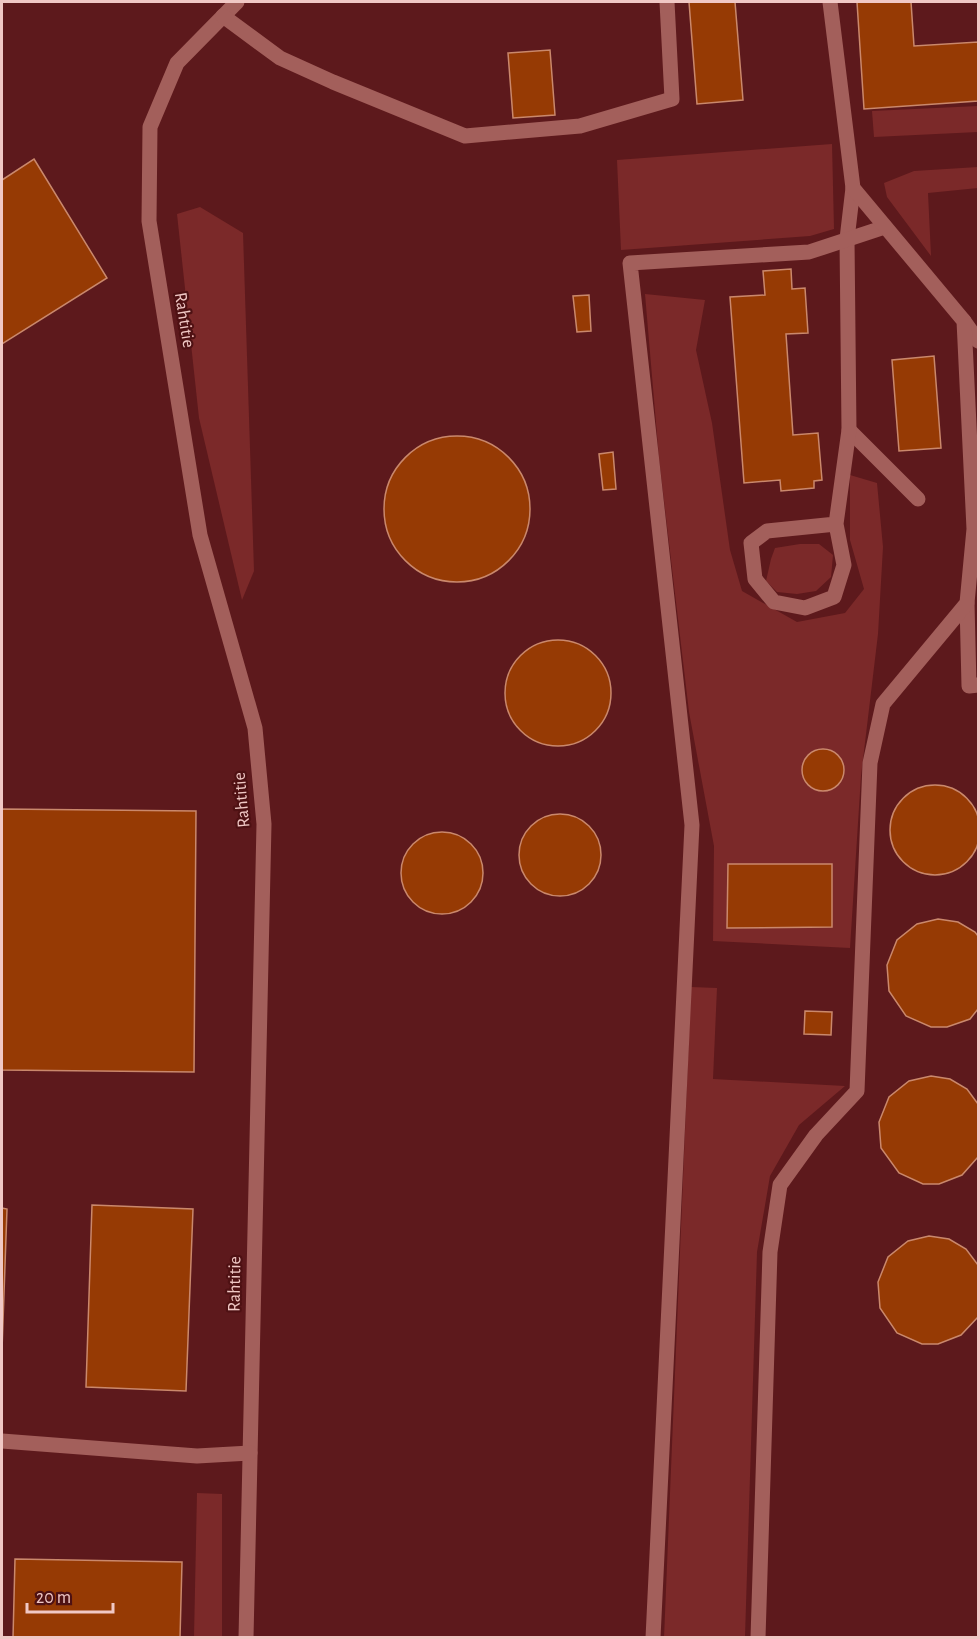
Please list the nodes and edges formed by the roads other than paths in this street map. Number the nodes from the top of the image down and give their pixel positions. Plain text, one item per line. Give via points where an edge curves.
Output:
1 (237, 2) edge
2 (667, 2) edge
3 (830, 2) edge
4 (223, 16) junction
5 (853, 189) junction
6 (885, 227) junction
7 (847, 239) junction
8 (963, 321) junction
9 (978, 341) edge
10 (849, 430) junction
11 (918, 499) dead end
12 (836, 524) junction
13 (967, 603) junction
14 (978, 686) edge
15 (2, 1441) edge
16 (250, 1454) junction
17 (246, 1638) edge
18 (653, 1638) edge
19 (758, 1638) edge

1 - 4 street, Rahtitie
2 - 4 street via 672,99 580,126 465,136 280,58
3 - 5 street
4 - 16 street, Rahtitie via 177,63 150,127 148,221 200,535 255,728 264,824
5 - 6 street
5 - 7 street
6 - 7 street
6 - 8 street
7 - 10 street
7 - 18 street via 808,252 630,263 692,825
8 - 9 street
8 - 13 street via 974,529
10 - 11 street
10 - 12 street
12 - 12 street via 844,565 834,597 805,608 774,602 755,579 751,543 767,531
13 - 14 street via 969,686
13 - 19 street via 883,704 870,763 857,1091 816,1135 780,1185 770,1252
15 - 16 street via 197,1456
16 - 17 street, Rahtitie

